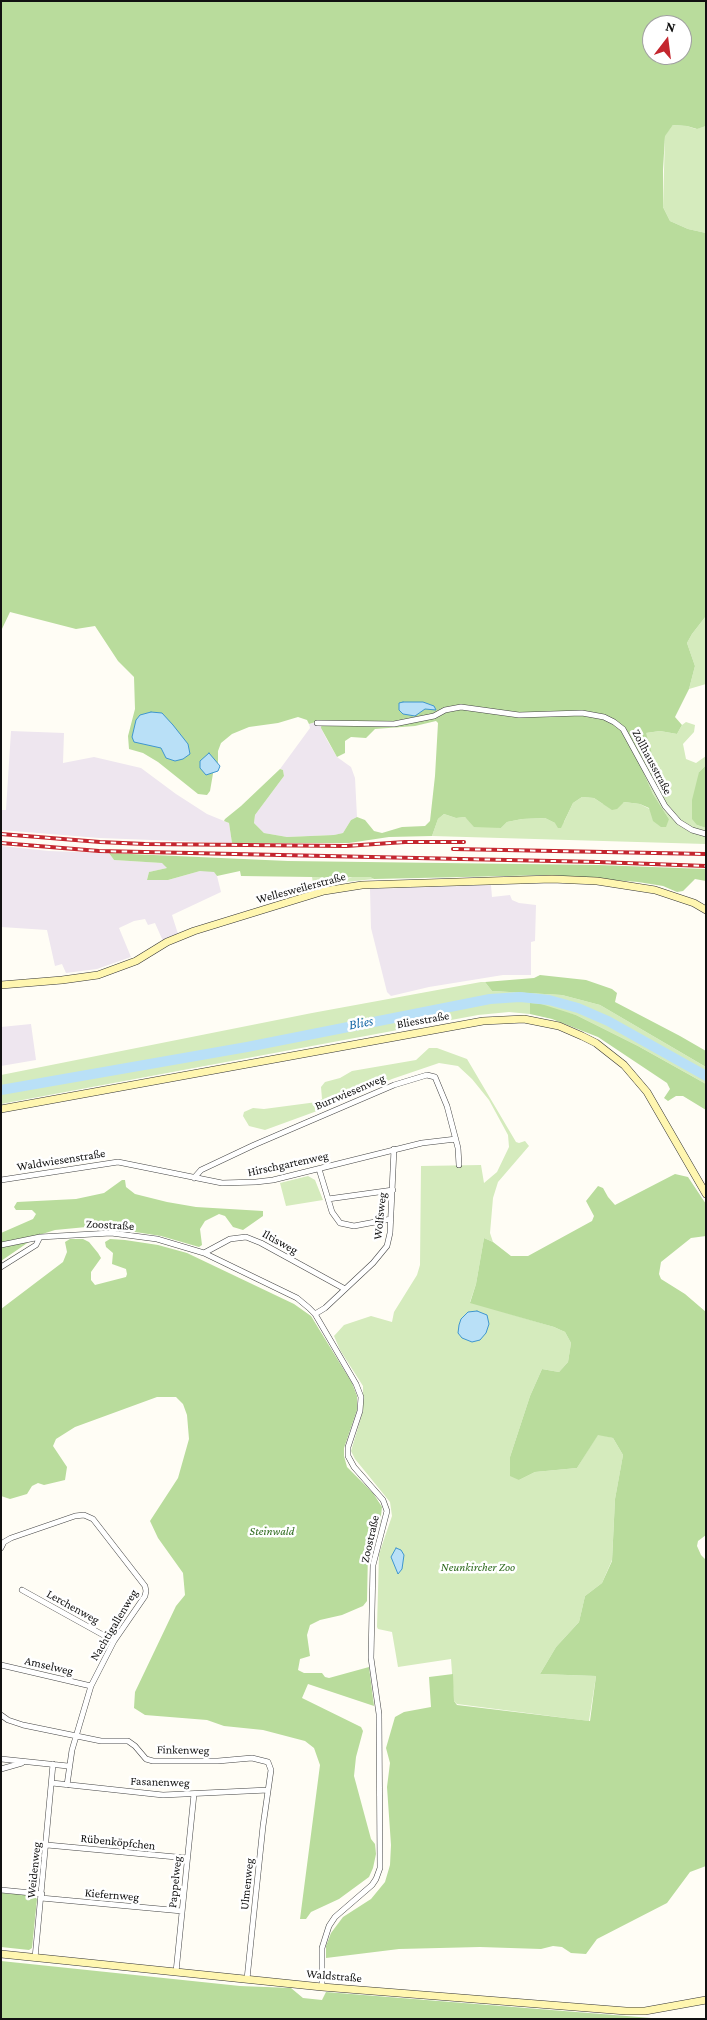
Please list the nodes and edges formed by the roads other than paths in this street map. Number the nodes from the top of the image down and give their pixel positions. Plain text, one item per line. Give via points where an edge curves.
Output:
1 (317, 722) dead end
2 (706, 834) edge
3 (706, 910) edge
4 (1, 985) edge
5 (1, 1109) edge
6 (456, 1139) junction
7 (394, 1150) junction
8 (125, 1162) joint
9 (460, 1165) dead end
10 (319, 1168) junction
11 (194, 1178) junction
12 (1, 1180) edge
13 (393, 1190) junction
14 (706, 1194) edge
15 (328, 1199) junction
16 (391, 1219) junction
17 (40, 1237) junction
18 (1, 1245) edge
19 (204, 1253) junction
20 (1, 1266) edge
21 (345, 1290) junction
22 (315, 1314) junction
23 (2, 1544) edge
24 (22, 1590) dead end
25 (114, 1641) junction
26 (1, 1665) edge
27 (91, 1686) junction
28 (1, 1715) edge
29 (76, 1736) junction
30 (1, 1759) edge
31 (27, 1762) junction
32 (53, 1764) junction
33 (68, 1766) junction
34 (1, 1769) edge
35 (52, 1783) junction
36 (67, 1785) junction
37 (268, 1790) junction
38 (194, 1794) junction
39 (47, 1845) junction
40 (187, 1858) junction
41 (1, 1890) edge
42 (42, 1896) junction
43 (182, 1911) junction
44 (1, 1954) edge
45 (35, 1958) junction
46 (176, 1972) junction
47 (248, 1980) junction
48 (322, 1987) junction
49 (706, 2000) edge

1 - 2 street, Zollhausstraße via 394,724 461,707 519,715 582,713 604,717 623,730 665,806 678,822
3 - 4 street, Wellesweilerstraße via 655,890 597,881 552,879 362,885 324,891 194,931 163,944 136,961 98,975
5 - 14 street, Bliesstraße via 483,1020 524,1019 559,1026 582,1036 624,1065 646,1092
6 - 7 street, Hirschgartenweg
6 - 9 street, Burrwiesenweg
6 - 11 street, Burrwiesenweg via 438,1081 427,1075 394,1085 254,1145 202,1170
7 - 10 street, Hirschgartenweg
7 - 13 street, Wolfsweg
8 - 11 street, Hirschgartenweg
8 - 12 street, Waldwiesenstraße
10 - 11 street, Hirschgartenweg via 273,1180 241,1184
10 - 15 street
13 - 15 street
13 - 16 street, Wolfsweg
15 - 16 street via 336,1218 346,1225
16 - 21 street, Wolfsweg via 387,1246
17 - 18 street, Zoostraße
17 - 19 street, Zoostraße via 111,1233 157,1239
17 - 20 street via 36,1245
19 - 21 street, Iltisweg via 230,1239 246,1236
19 - 22 street, Zoostraße via 297,1298
21 - 22 street, Wolfsweg
22 - 48 street, Zoostraße via 361,1397 348,1456 384,1500 387,1511 372,1565 371,1658 379,1722 380,1868 372,1885 334,1917 329,1926 322,1948
23 - 25 street, Nachtigallenweg via 75,1516 93,1519 146,1591
24 - 25 street, Lerchenweg
25 - 27 street, Nachtigallenweg
26 - 27 street, Amselweg
27 - 29 street, Nachtigallenweg
28 - 29 street via 16,1723
29 - 33 street, Nachtigallenweg
29 - 37 street, Finkenweg via 128,1742 146,1759 153,1761 263,1760 271,1766
30 - 31 street
31 - 32 street
31 - 34 street
32 - 33 street
32 - 35 street, Weidenweg
33 - 36 street, Nachtigallenweg
35 - 36 street, Fasanenweg
35 - 39 street, Weidenweg
36 - 38 street, Fasanenweg via 144,1794
37 - 38 street, Fasanenweg
37 - 47 street, Ulmenweg
38 - 40 street, Pappelweg
39 - 40 street, Rübenköpfchen
39 - 42 street, Weidenweg
40 - 43 street, Pappelweg
41 - 42 street, Kiefernweg
42 - 43 street, Kiefernweg
42 - 45 street, Weidenweg
43 - 46 street, Pappelweg
44 - 45 street, Waldstraße
45 - 46 street, Waldstraße
46 - 47 street, Waldstraße
47 - 48 street, Waldstraße
48 - 49 street, Waldstraße via 626,2011

